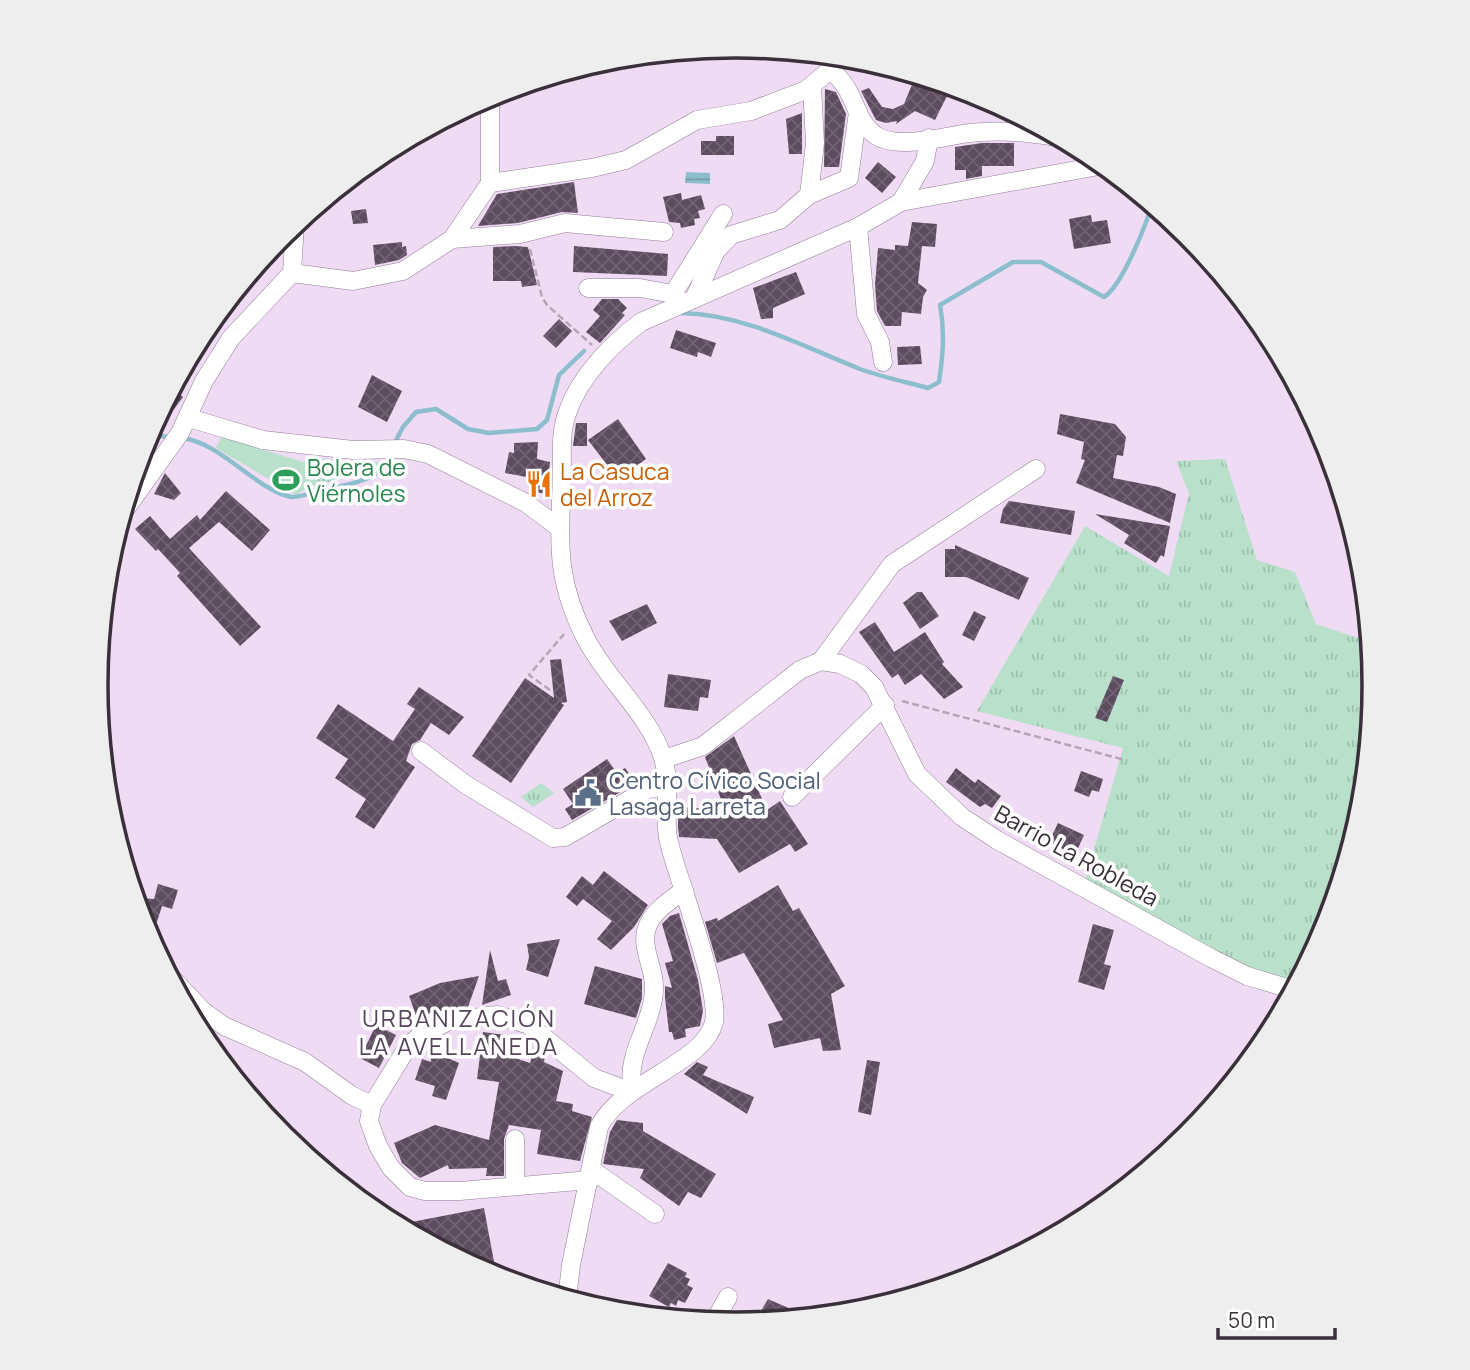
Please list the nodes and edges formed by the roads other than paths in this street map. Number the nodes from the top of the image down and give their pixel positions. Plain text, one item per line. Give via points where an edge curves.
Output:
1 (829, 65) edge
2 (835, 66) edge
3 (811, 86) junction
4 (489, 108) edge
5 (858, 112) junction
6 (1032, 133) edge
7 (929, 138) junction
8 (1090, 168) edge
9 (490, 183) junction
10 (809, 195) junction
11 (901, 202) junction
12 (723, 214) dead end
13 (858, 228) junction
14 (664, 232) dead end
15 (294, 238) edge
16 (452, 239) junction
17 (292, 273) junction
18 (588, 288) dead end
19 (682, 299) junction
20 (883, 362) dead end
21 (184, 426) junction
22 (1036, 469) dead end
23 (138, 492) edge
24 (558, 527) junction
25 (821, 661) junction
26 (891, 702) junction
27 (421, 751) dead end
28 (664, 759) junction
29 (666, 786) junction
30 (792, 797) dead end
31 (684, 890) junction
32 (1284, 987) edge
33 (193, 1000) edge
34 (631, 1091) junction
35 (372, 1105) junction
36 (515, 1139) dead end
37 (591, 1175) junction
38 (515, 1186) junction
39 (655, 1214) dead end
40 (568, 1290) edge
41 (728, 1297) dead end
42 (720, 1312) edge

1 - 3 street
2 - 5 street via 852,92
3 - 9 street via 751,111 697,120 626,160
3 - 10 street via 815,143
4 - 9 street
5 - 7 street via 863,124 886,141
5 - 10 street via 849,178
6 - 7 street
7 - 11 street via 925,161
8 - 11 street
9 - 16 street
10 - 19 street via 780,220 731,235
11 - 13 street
12 - 19 street
13 - 19 street
13 - 20 street via 866,314 880,342
14 - 16 street via 565,223
15 - 17 street
16 - 17 street via 403,271 372,279
17 - 21 street via 231,338 204,381
18 - 19 street via 640,288
19 - 24 street via 641,322 605,356 576,393 565,420
21 - 23 street
21 - 24 street via 263,440 428,454 526,503
22 - 25 street via 898,558
24 - 28 street via 563,580 577,618 597,658 649,730
25 - 26 street, Barrio La Robleda via 861,674
25 - 28 street via 800,670 703,746
26 - 30 street
26 - 32 street, Barrio La Robleda via 917,774 962,817 1211,958
27 - 29 street via 553,838 565,837 648,789
28 - 29 street
29 - 31 street via 668,838
31 - 34 street via 648,924 644,941 654,986 629,1076
31 - 34 street via 714,1007 713,1024 689,1054
33 - 35 street via 224,1026 305,1062
34 - 35 street via 594,1078 529,1025 498,1015 449,1021 419,1036
34 - 37 street via 607,1111 599,1127
35 - 38 street via 369,1121 378,1146 410,1187 425,1192
36 - 38 street
37 - 38 street
37 - 39 street
37 - 40 street
41 - 42 street

